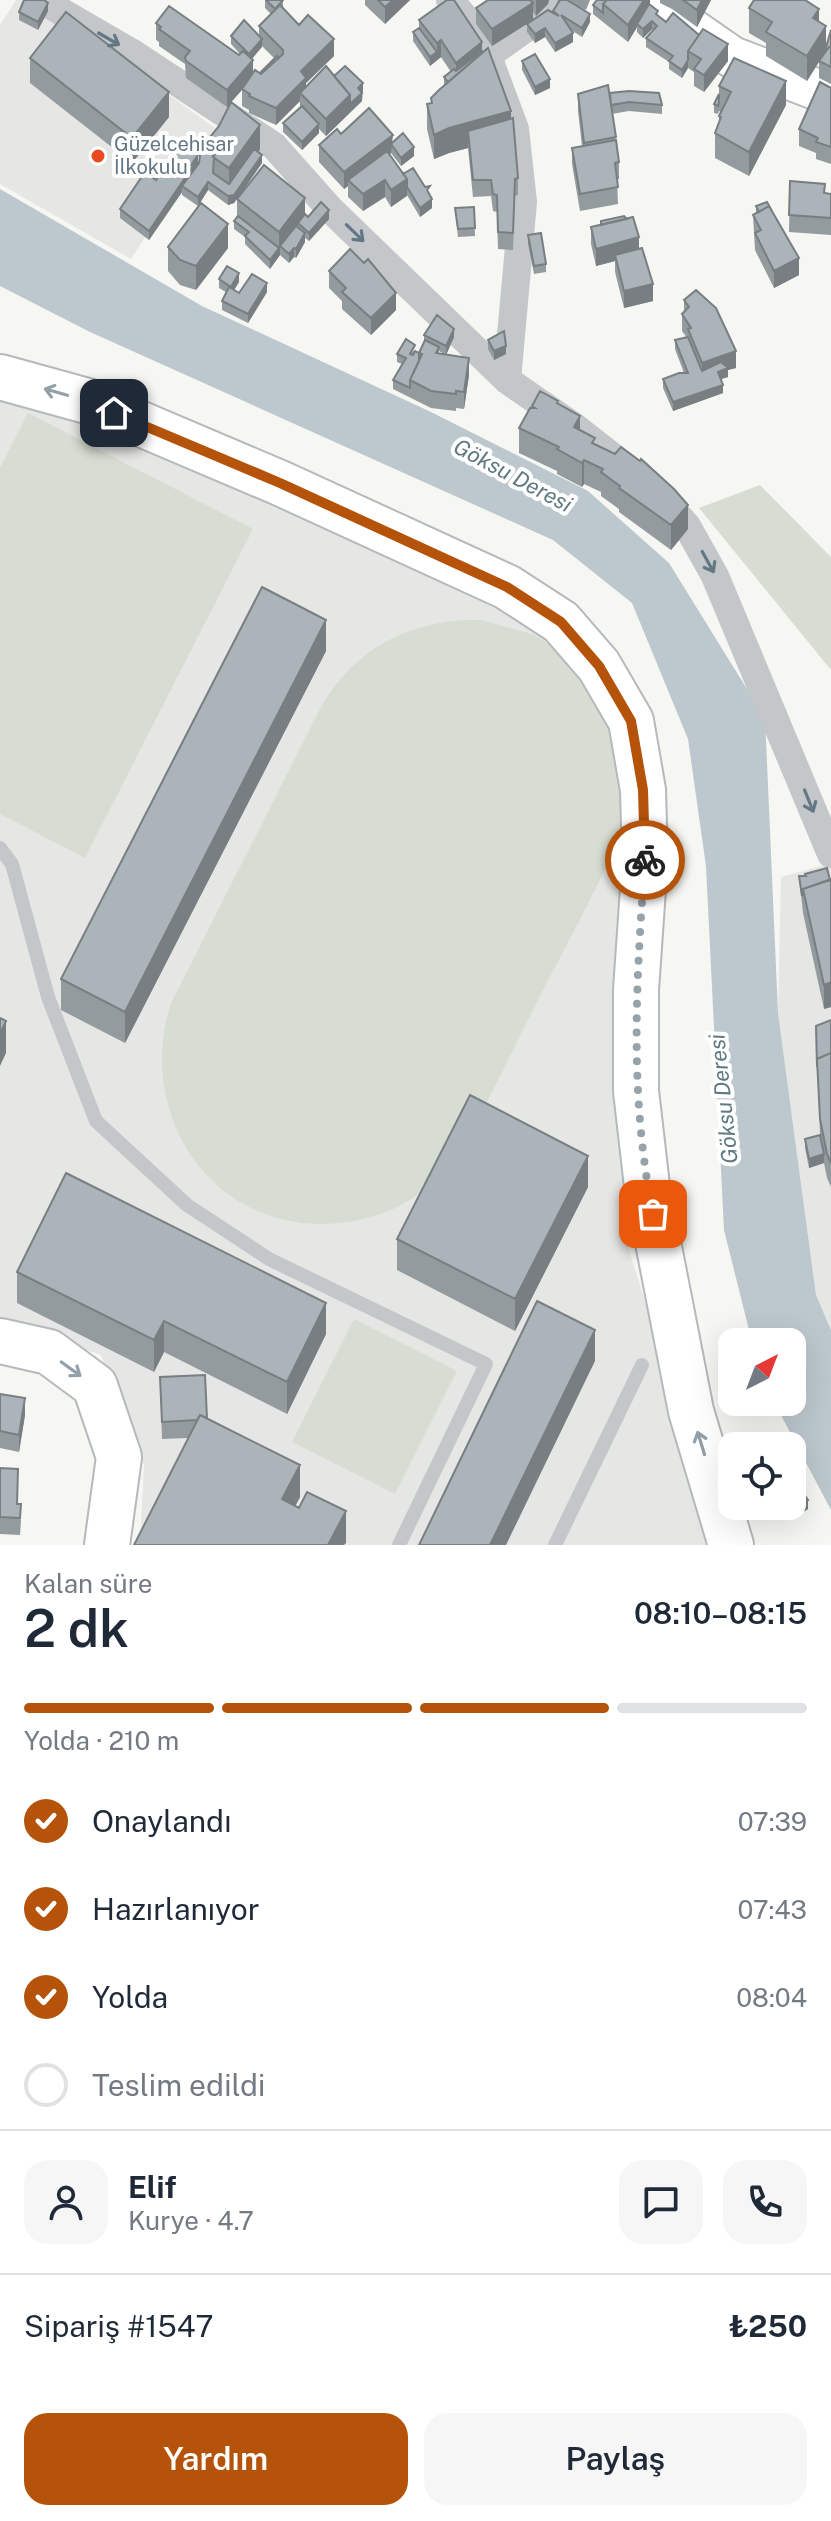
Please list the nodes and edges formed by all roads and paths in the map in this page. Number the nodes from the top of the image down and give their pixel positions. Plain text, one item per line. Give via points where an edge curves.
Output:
1 (41, 0) edge
2 (450, 0) edge
3 (553, 0) edge
4 (650, 0) edge
5 (487, 56) junction
6 (831, 95) edge
7 (352, 190) edge
8 (330, 209) junction
9 (0, 377) edge
10 (507, 380) junction
11 (0, 848) edge
12 (831, 854) edge
13 (0, 1341) edge
14 (642, 1365) dead end
15 (107, 1545) edge
16 (399, 1545) edge
17 (555, 1545) edge
18 (731, 1545) edge

1 -> 8 street via 274,146
2 - 5 street
3 - 5 street via 550,11
4 - 6 street via 732,57
5 - 10 street via 515,129 523,202
7 - 8 street
8 -> 10 street
18 -> 9 main road via 691,1411 647,1186 636,1091 643,790 631,721 599,666 561,622 507,587 87,401
10 -> 12 street via 644,482 687,526 715,576
11 - 16 lane via 12,864 48,997 96,1121 187,1205 269,1259 486,1364
13 -> 15 main road via 49,1352 95,1386 119,1457
14 - 17 lane

